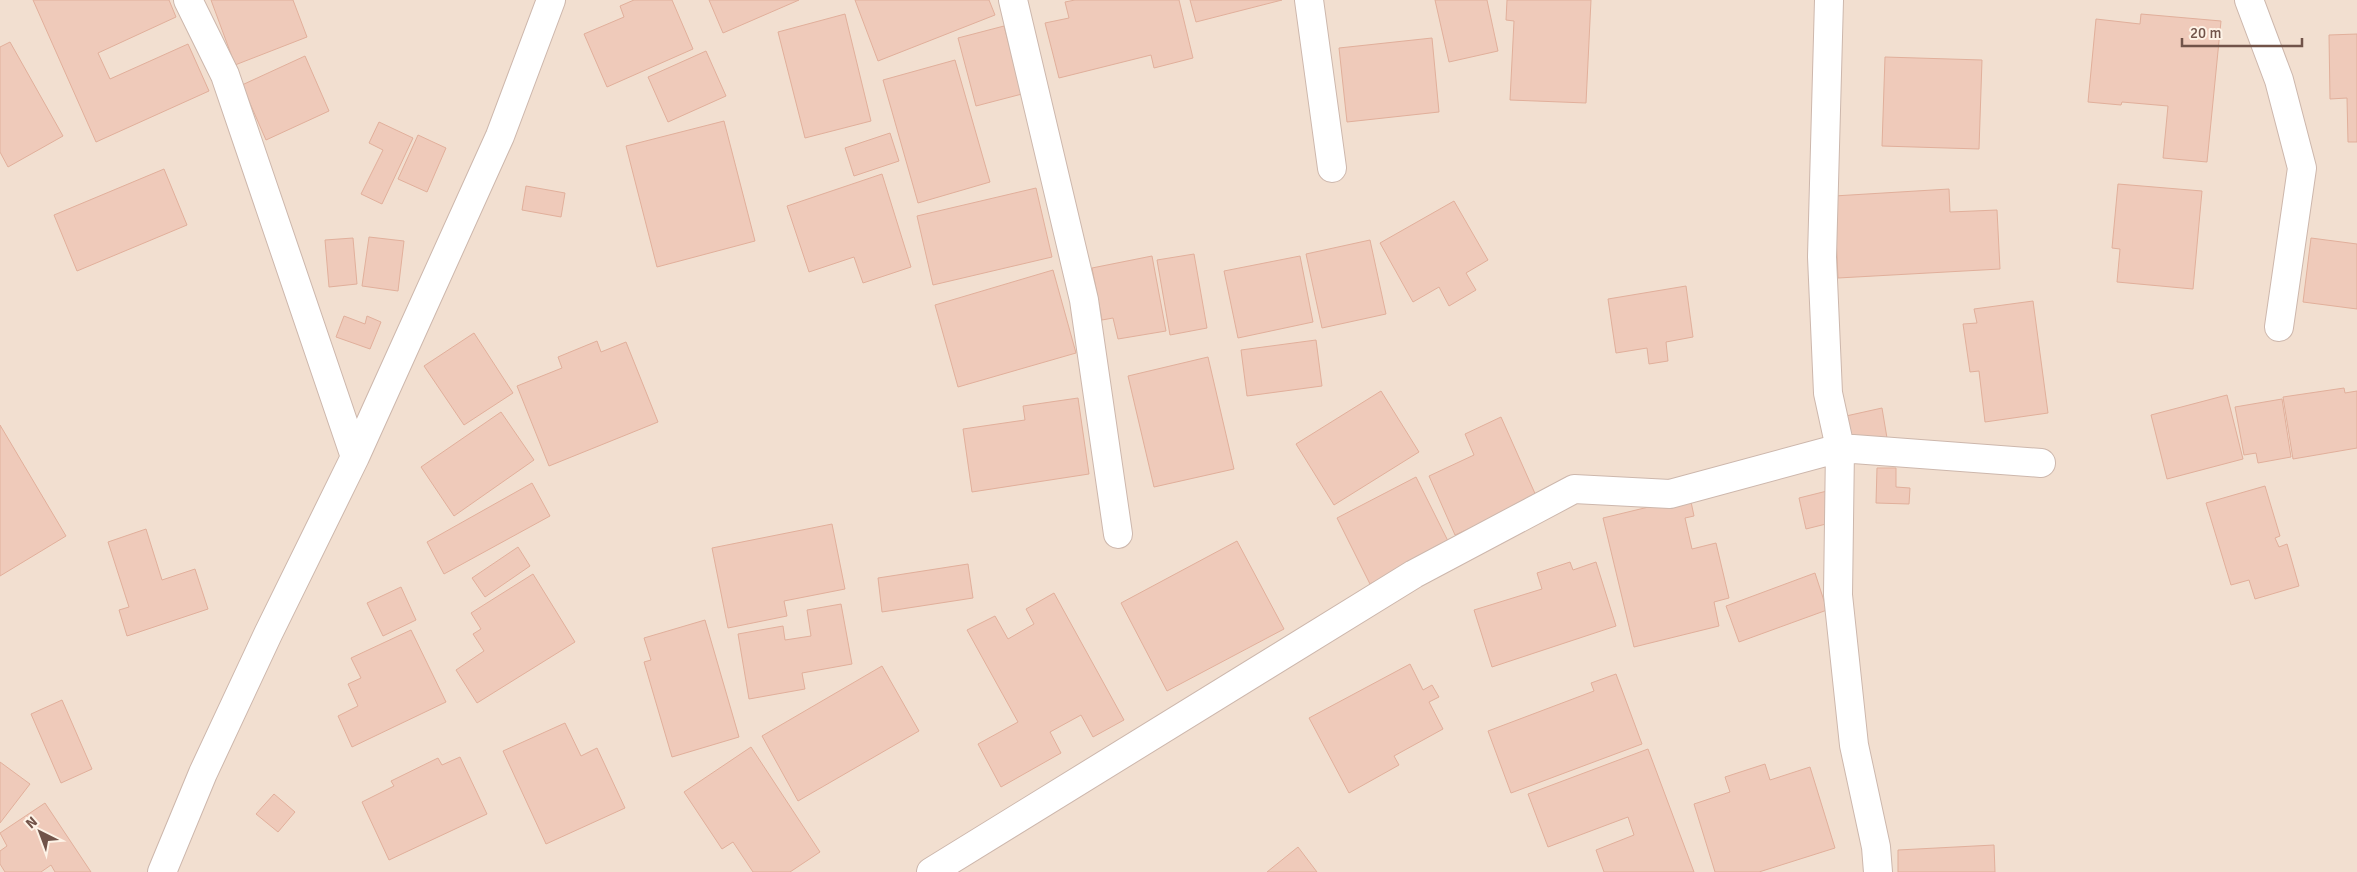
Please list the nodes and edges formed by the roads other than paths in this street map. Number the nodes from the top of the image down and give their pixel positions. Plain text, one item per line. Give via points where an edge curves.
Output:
1 (188, 0) edge
2 (551, 0) edge
3 (1013, 0) edge
4 (1309, 0) edge
5 (1829, 0) edge
6 (2249, 0) edge
7 (1332, 168) dead end
8 (2280, 328) dead end
9 (1840, 448) junction
10 (356, 457) junction
11 (2041, 463) dead end
12 (1118, 534) dead end
13 (162, 872) edge
14 (930, 872) edge
15 (1878, 872) edge

1 - 10 street via 225,75
2 - 10 street via 500,136
3 - 12 street via 1084,300
4 - 7 street
5 - 9 street via 1823,302 1828,392
6 - 8 street via 2279,80 2302,168
9 - 11 street
9 - 14 street via 1670,494 1574,489 1414,574
9 - 15 street via 1838,595 1854,745 1876,847
10 - 13 street via 207,764

